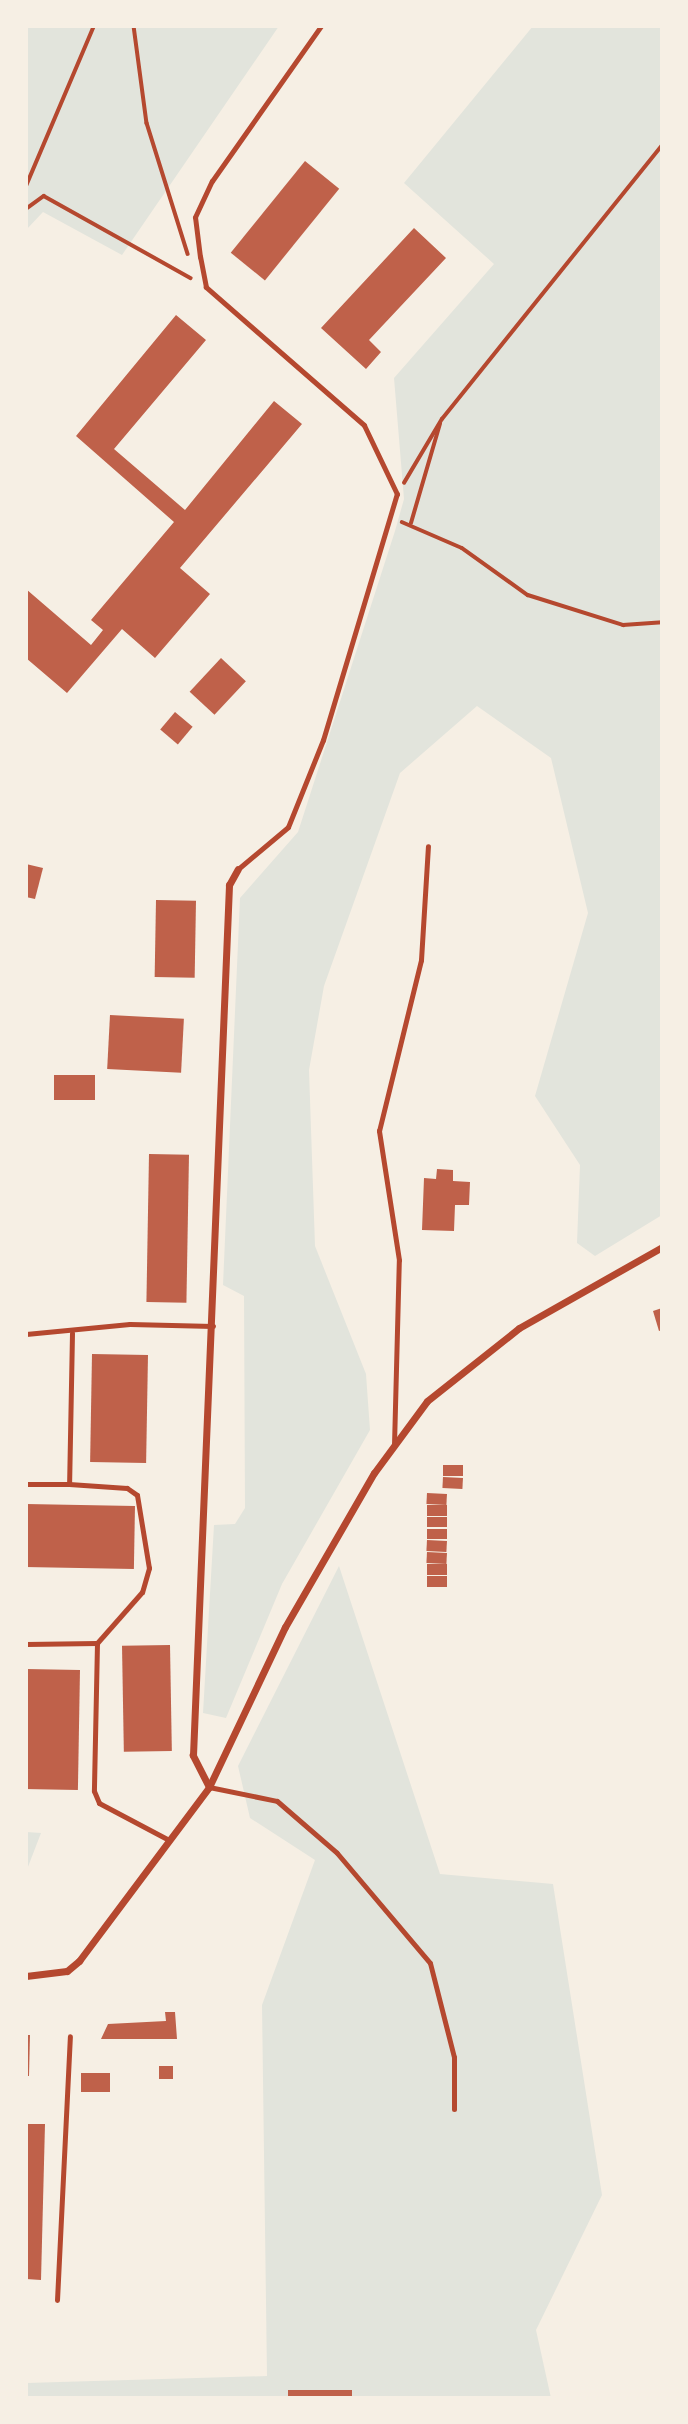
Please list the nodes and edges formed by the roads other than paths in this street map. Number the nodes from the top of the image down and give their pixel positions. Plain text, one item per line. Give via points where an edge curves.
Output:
1 (321, 26) edge
2 (429, 846) dead end
3 (238, 869) joint
4 (662, 1247) edge
5 (213, 1326) junction
6 (72, 1333) junction
7 (26, 1334) edge
8 (394, 1445) junction
9 (26, 1484) edge
10 (69, 1484) junction
11 (97, 1643) junction
12 (26, 1644) edge
13 (209, 1787) junction
14 (167, 1839) junction
15 (26, 1976) edge
16 (70, 2036) dead end
17 (454, 2109) dead end
18 (57, 2300) dead end

1 - 3 lane via 265,114 233,148 195,217 203,274 206,287 364,425 397,494 323,740 288,827
2 - 8 lane via 421,960 379,1131 399,1260
3 - 5 street via 229,885
4 - 8 street via 519,1328 427,1401
5 - 6 lane via 130,1324
5 - 13 street via 193,1755
6 - 7 lane
6 - 10 lane
8 - 13 street via 285,1627
9 - 10 lane
10 - 11 lane via 127,1488 142,1505 148,1581
11 - 12 lane
11 - 14 lane via 95,1798
13 - 14 street
13 - 17 lane via 277,1801 337,1853 430,1963 444,1998 454,2057
14 - 15 street via 79,1961 67,1971
16 - 18 lane

